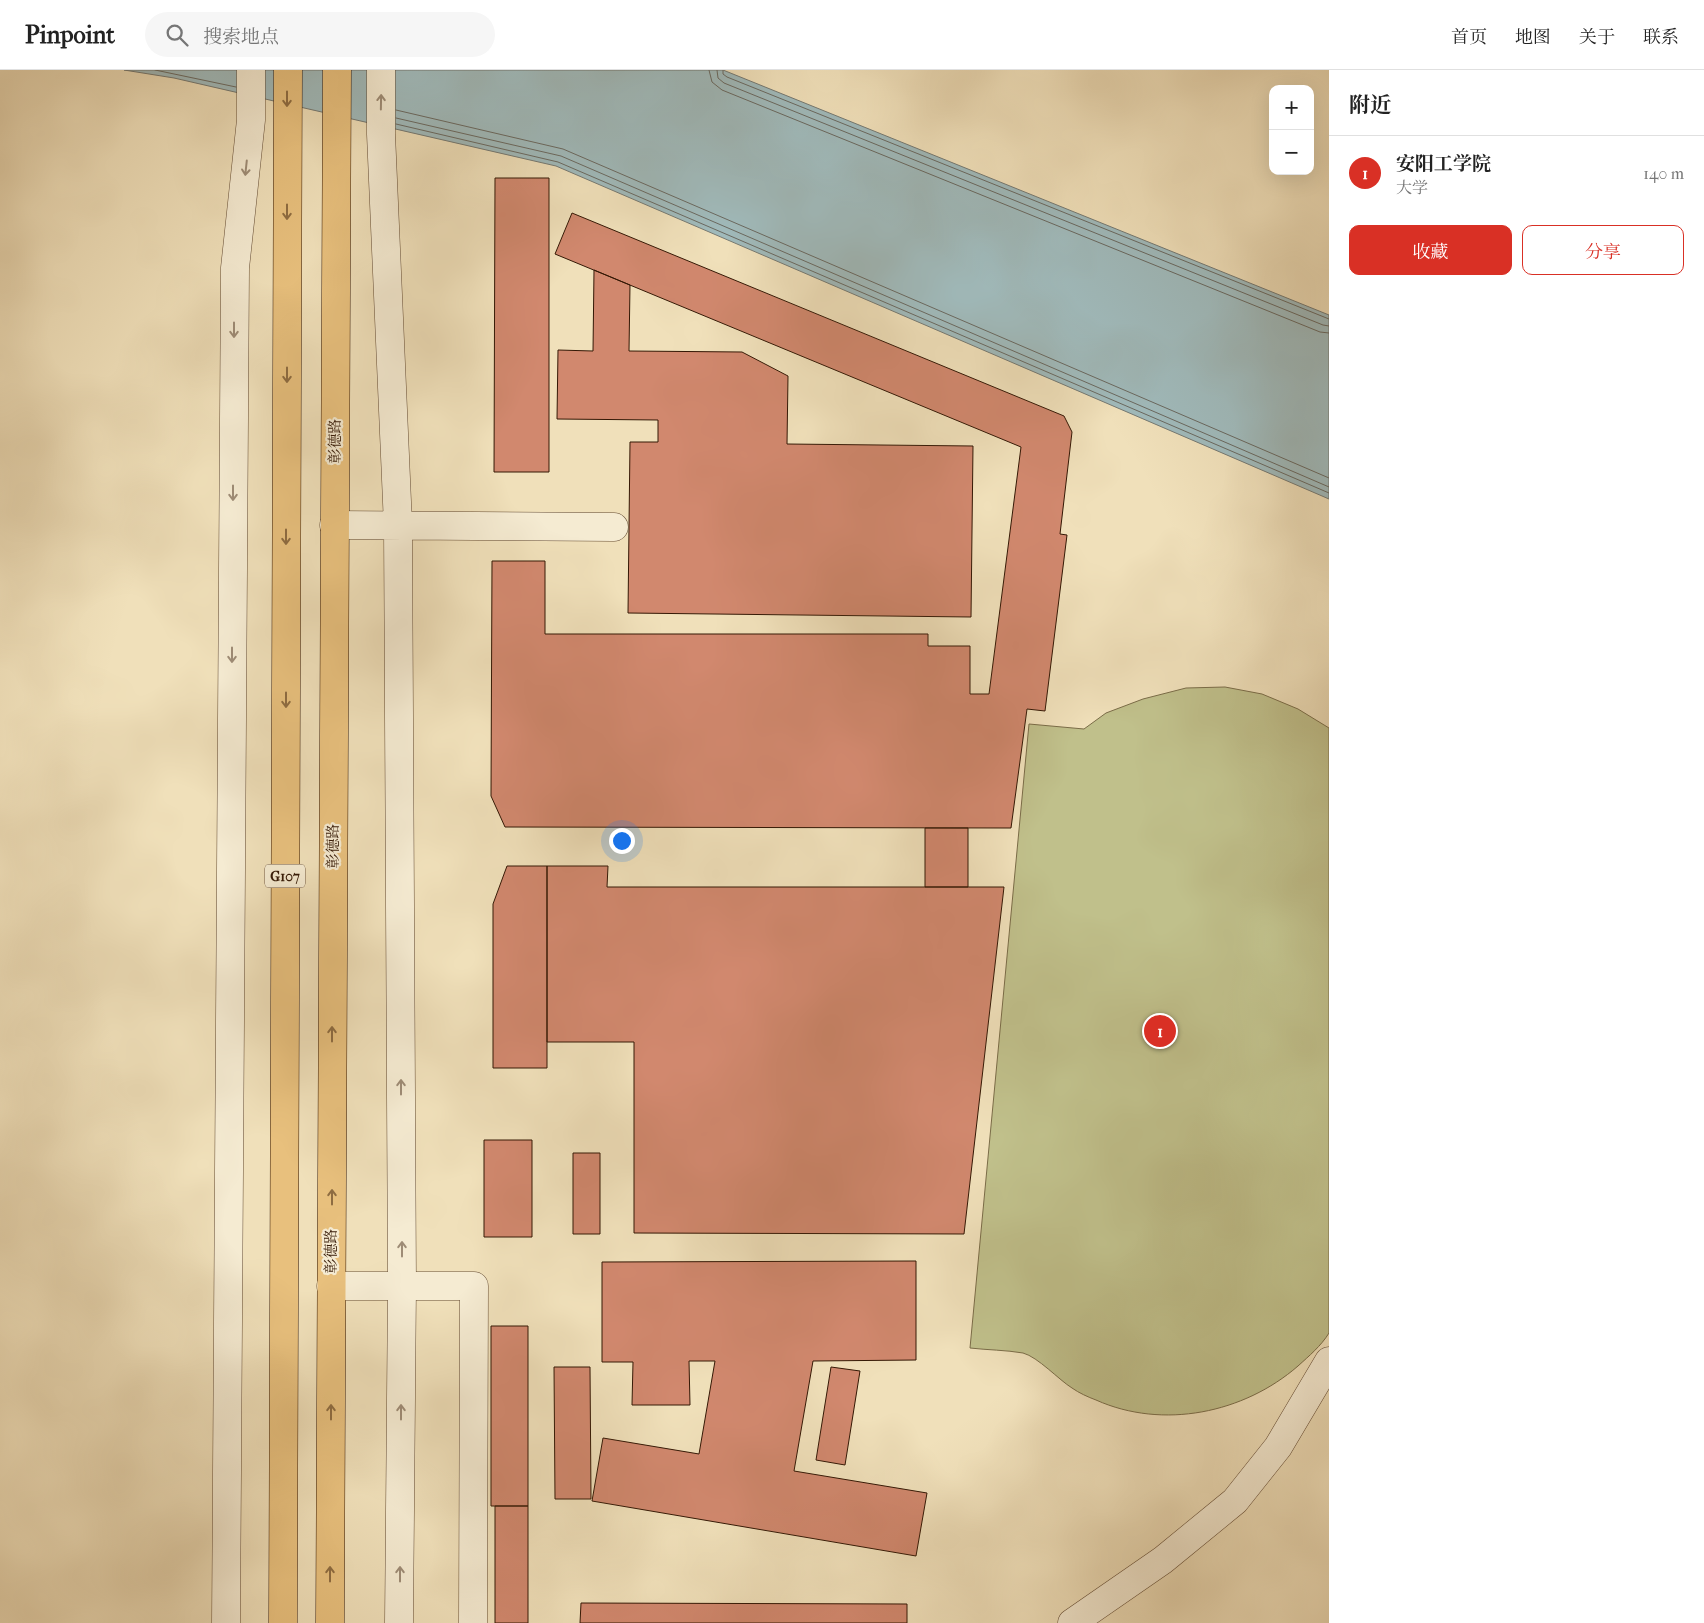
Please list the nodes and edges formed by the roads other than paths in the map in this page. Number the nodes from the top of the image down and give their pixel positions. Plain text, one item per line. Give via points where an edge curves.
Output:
1 (251, 70) edge
2 (288, 70) edge
3 (337, 70) edge
4 (381, 70) edge
5 (334, 525) junction
6 (398, 526) junction
7 (614, 527) dead end
8 (331, 1286) junction
9 (402, 1286) junction
10 (1329, 1360) edge
11 (226, 1623) edge
12 (283, 1623) edge
13 (330, 1623) edge
14 (399, 1623) edge
15 (473, 1623) edge
16 (1072, 1623) edge

1 -> 11 street via 251,120 235,268
2 -> 12 highway, G107
3 - 5 highway, 彰德路
6 -> 4 street
5 - 6 street
8 -> 5 highway, 彰德路
6 - 7 street
9 -> 6 street
8 - 9 street
13 -> 8 highway, 彰德路
14 -> 9 street
9 - 15 street via 474,1286
10 - 16 street via 1278,1447 1235,1501 1163,1560

